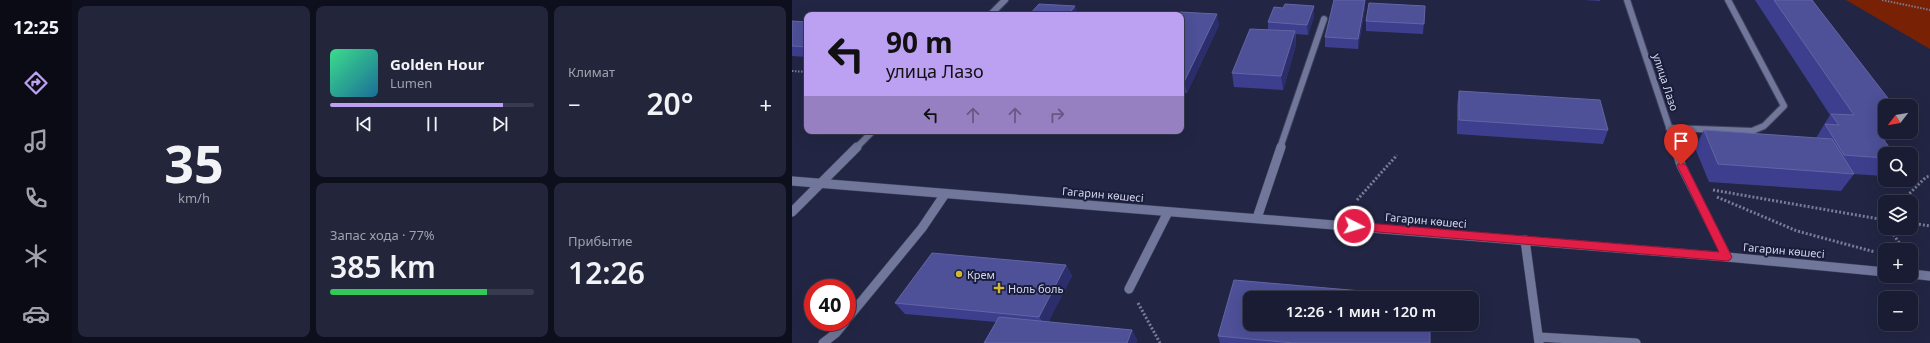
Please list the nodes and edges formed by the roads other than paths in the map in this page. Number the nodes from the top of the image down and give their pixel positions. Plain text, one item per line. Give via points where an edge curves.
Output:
1 (1005, 0) edge
2 (1627, 0) edge
3 (1728, 0) edge
4 (993, 12) edge
5 (1324, 18) dead end
6 (1669, 128) junction
7 (870, 134) edge
8 (792, 181) edge
9 (820, 184) junction
10 (945, 194) junction
11 (792, 212) edge
12 (1168, 212) junction
13 (1257, 218) junction
14 (1525, 240) junction
15 (1727, 257) junction
16 (1878, 271) edge
17 (1918, 275) edge
18 (1930, 276) edge
19 (1129, 289) road end
20 (856, 308) edge
21 (837, 331) edge
22 (1539, 340) edge
23 (823, 343) edge
24 (1636, 343) edge

1 - 4 street
2 - 6 street, улица Лазо
3 - 6 street via 1784,106 1764,126 1752,131
5 - 13 street
6 - 15 street, улица Лазо via 1681,165
7 - 9 street
8 - 9 street, Гагарин көшесі
9 - 10 street, Гагарин көшесі
9 - 11 street
10 - 12 street, Гагарин көшесі
10 - 20 street via 922,228
12 - 13 street, Гагарин көшесі
12 - 19 street
13 - 14 street, Гагарин көшесі
14 - 15 street, Гагарин көшесі
14 - 22 street
15 - 16 street, Гагарин көшесі
17 - 18 street
21 - 23 street
22 - 24 street

